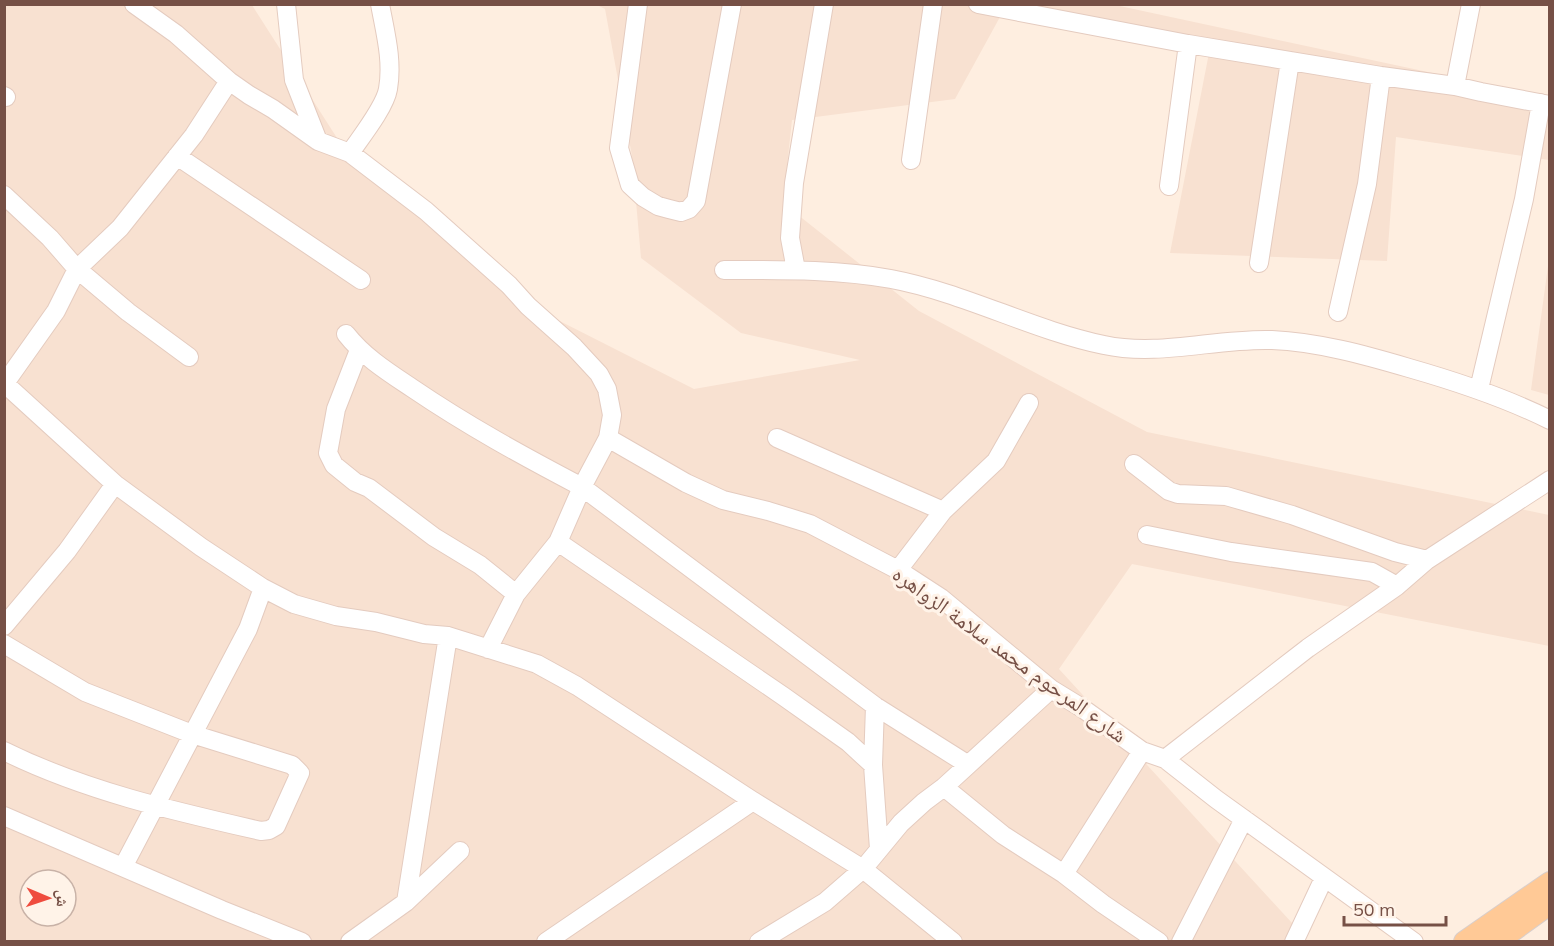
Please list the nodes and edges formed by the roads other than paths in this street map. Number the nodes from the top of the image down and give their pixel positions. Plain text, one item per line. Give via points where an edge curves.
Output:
1 (134, 4) edge
2 (286, 4) edge
3 (380, 4) edge
4 (638, 4) edge
5 (732, 4) edge
6 (824, 4) edge
7 (933, 4) edge
8 (1471, 4) edge
9 (986, 5) edge
10 (1188, 44) junction
11 (1290, 61) junction
12 (1381, 76) junction
13 (229, 81) junction
14 (1455, 86) junction
15 (1545, 104) edge
16 (318, 141) junction
17 (350, 153) junction
18 (177, 156) junction
19 (911, 160) dead end
20 (1169, 186) dead end
21 (4, 195) edge
22 (1259, 263) dead end
23 (77, 268) junction
24 (724, 270) dead end
25 (796, 270) junction
26 (361, 280) dead end
27 (1338, 312) dead end
28 (346, 334) dead end
29 (359, 350) junction
30 (189, 357) dead end
31 (5, 383) edge
32 (1479, 389) junction
33 (1029, 403) dead end
34 (1550, 420) edge
35 (608, 438) junction
36 (777, 438) dead end
37 (1134, 464) dead end
38 (1550, 480) edge
39 (115, 484) junction
40 (582, 487) junction
41 (943, 511) junction
42 (1147, 535) dead end
43 (558, 542) junction
44 (1427, 560) junction
45 (898, 570) junction
46 (1397, 586) junction
47 (264, 588) junction
48 (516, 594) junction
49 (4, 626) edge
50 (448, 636) junction
51 (4, 644) edge
52 (488, 649) junction
53 (1051, 689) junction
54 (875, 706) junction
55 (192, 734) junction
56 (1142, 750) junction
57 (4, 751) edge
58 (1165, 759) junction
59 (967, 764) junction
60 (873, 765) junction
61 (944, 787) junction
62 (753, 801) junction
63 (154, 806) junction
64 (4, 816) edge
65 (1244, 819) junction
66 (879, 849) junction
67 (460, 851) dead end
68 (123, 867) junction
69 (863, 869) junction
70 (1064, 874) junction
71 (1324, 878) junction
72 (1550, 883) edge
73 (406, 902) junction
74 (1550, 903) edge
75 (782, 936) edge
76 (302, 942) edge
77 (350, 942) edge
78 (546, 942) edge
79 (759, 942) edge
80 (953, 942) edge
81 (1159, 942) edge
82 (1181, 942) edge
83 (1294, 942) edge
84 (1414, 942) edge
85 (1465, 942) edge
86 (1496, 942) edge

1 - 13 street via 176,34
2 - 16 street via 294,80
3 - 17 street via 389,56 388,90
4 - 5 street via 619,148 630,185 658,206 681,212 696,201
6 - 25 street via 794,183 790,238
7 - 19 street
8 - 14 street
9 - 10 street
10 - 11 street
10 - 20 street
11 - 12 street
11 - 22 street
12 - 14 street
12 - 27 street via 1367,184
13 - 16 street
13 - 18 street
14 - 15 street
15 - 32 street
16 - 17 street
17 - 35 street via 426,211 574,346 607,389 612,416
18 - 23 street via 120,228
18 - 26 street
21 - 23 street
23 - 30 street
23 - 31 street via 56,311
24 - 25 street
25 - 32 street via 892,279 1105,345 1140,349 1273,340 1330,347
28 - 29 street
29 - 40 street via 503,446
29 - 48 street via 336,409 328,453 334,465
31 - 39 street
32 - 34 street
33 - 41 street via 996,461
35 - 40 street
35 - 45 street, شارع المرحوم محمد سلامة الزواهره via 723,500 810,524
36 - 41 street
37 - 44 street via 1178,494 1226,496
38 - 44 street
39 - 47 street via 201,548
39 - 49 street via 67,551
40 - 43 street
40 - 54 street
41 - 45 street
42 - 46 street via 1231,552 1372,572
43 - 48 street
43 - 60 street via 848,742
44 - 46 street
45 - 53 street, شارع المرحوم محمد سلامة الزواهره via 941,598
46 - 58 street via 1308,648
47 - 50 street via 294,604 336,616
47 - 55 street via 248,629
48 - 52 street
50 - 52 street
50 - 73 street
51 - 55 street via 85,692
52 - 62 street via 537,664 577,686
53 - 56 street, شارع المرحوم محمد سلامة الزواهره
53 - 59 street
54 - 59 street
54 - 60 street
55 - 63 street
55 - 63 street via 297,768 300,773 276,826 261,831
56 - 58 street, شارع المرحوم محمد سلامة الزواهره
56 - 70 street
57 - 63 street via 42,770
58 - 65 street, شارع المرحوم محمد سلامة الزواهره
59 - 61 street
60 - 66 street
61 - 66 street via 901,823
61 - 70 street via 1003,835
62 - 69 street
62 - 78 street
63 - 68 street
64 - 68 street
65 - 71 street, شارع المرحوم محمد سلامة الزواهره
65 - 82 street
66 - 69 street
67 - 73 street
68 - 76 street
69 - 75 street
69 - 80 street
70 - 81 street
71 - 83 street
71 - 84 street, شارع المرحوم محمد سلامة الزواهره
72 - 85 main road
73 - 77 street
74 - 86 main road
75 - 79 street

